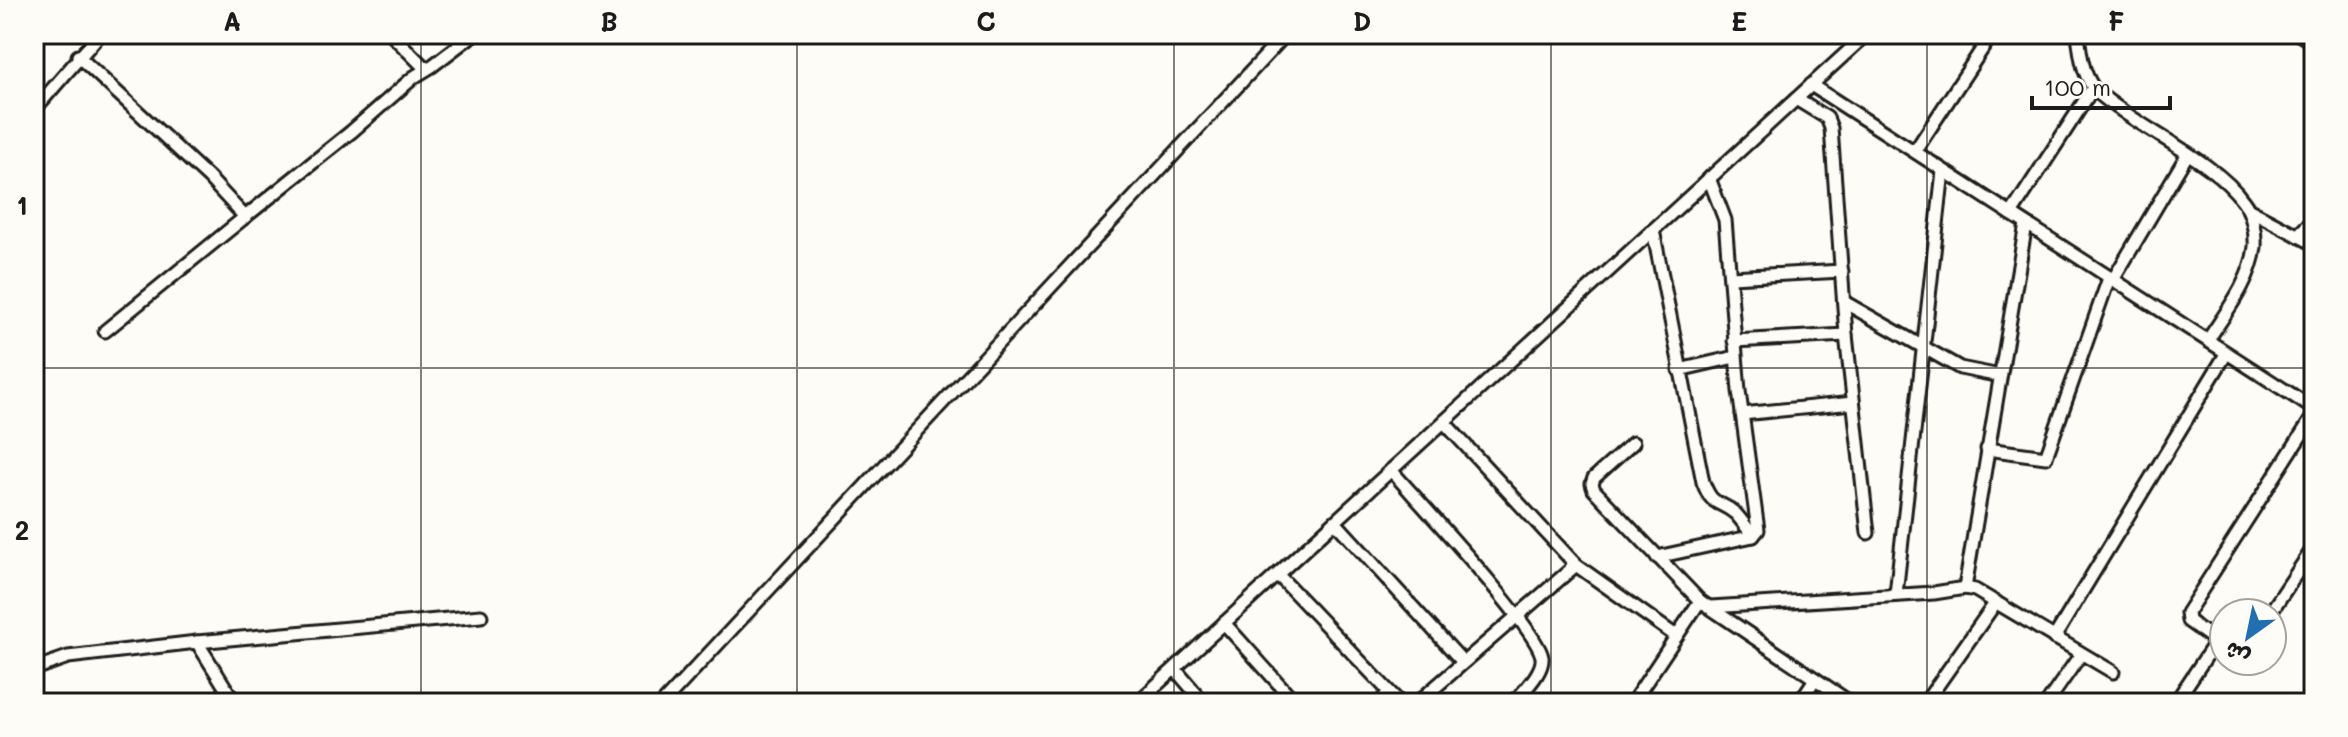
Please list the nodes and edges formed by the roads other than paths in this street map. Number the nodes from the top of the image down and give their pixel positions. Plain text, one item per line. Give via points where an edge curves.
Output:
1 (100, 34) edge
2 (391, 34) edge
3 (474, 34) edge
4 (1286, 34) edge
5 (1867, 34) edge
6 (1992, 34) edge
7 (2078, 34) edge
8 (2299, 34) edge
9 (2314, 44) edge
10 (78, 56) junction
11 (426, 69) junction
12 (1811, 85) junction
13 (2093, 88) junction
14 (1796, 99) junction
15 (34, 110) edge
16 (1915, 151) junction
17 (2187, 155) junction
18 (1943, 171) junction
19 (1709, 178) junction
20 (2248, 209) junction
21 (2011, 214) junction
22 (245, 217) junction
23 (2314, 219) edge
24 (2026, 224) junction
25 (1653, 230) junction
26 (2299, 234) junction
27 (2314, 244) edge
28 (1842, 271) junction
29 (1731, 277) junction
30 (2111, 279) junction
31 (1844, 302) junction
32 (105, 331) dead end
33 (1846, 335) junction
34 (2208, 340) junction
35 (1734, 341) junction
36 (1922, 347) junction
37 (2226, 354) junction
38 (1735, 357) junction
39 (1679, 370) junction
40 (2000, 376) junction
41 (1853, 403) junction
42 (2314, 412) edge
43 (1742, 414) junction
44 (1444, 422) junction
45 (1633, 443) dead end
46 (1987, 449) junction
47 (1391, 470) junction
48 (1335, 522) junction
49 (1868, 533) dead end
50 (1753, 536) junction
51 (2314, 547) edge
52 (1657, 557) junction
53 (1576, 565) junction
54 (1278, 575) junction
55 (1965, 588) junction
56 (1896, 594) junction
57 (2281, 597) edge
58 (1996, 602) junction
59 (1706, 604) junction
60 (1517, 615) junction
61 (481, 616) dead end
62 (1224, 623) junction
63 (1676, 636) junction
64 (2054, 638) junction
65 (197, 642) junction
66 (2081, 654) junction
67 (1462, 661) junction
68 (34, 669) edge
69 (1175, 669) junction
70 (2113, 672) dead end
71 (1815, 679) junction
72 (1388, 693) junction
73 (235, 703) edge
74 (663, 703) edge
75 (1137, 703) edge
76 (1204, 703) edge
77 (1296, 703) edge
78 (1380, 703) edge
79 (1400, 703) edge
80 (1417, 703) edge
81 (1514, 703) edge
82 (1632, 703) edge
83 (1799, 703) edge
84 (1851, 703) edge
85 (1925, 703) edge
86 (2047, 703) edge
87 (2175, 703) edge

1 - 10 street
2 - 11 street
3 - 11 street
4 - 74 street
5 - 12 street
6 - 16 street
7 - 13 street
8 - 9 street
10 - 15 street
10 - 22 street
11 - 22 street
12 - 14 street
12 - 16 street
13 - 17 street
13 - 21 street
14 - 19 street
14 - 28 street via 1827,118 1831,128
16 - 18 street
17 - 20 street via 2223,181
17 - 30 street
18 - 21 street
18 - 36 street
19 - 25 street
19 - 29 street via 1725,220
20 - 26 street
20 - 34 street via 2255,245 2252,259
21 - 24 street
22 - 32 street
23 - 26 street
24 - 30 street
24 - 40 street
25 - 39 street
25 - 44 street
26 - 27 street
28 - 29 street
28 - 31 street
29 - 35 street
30 - 34 street
30 - 46 street via 2046,457
31 - 33 street
31 - 36 street
33 - 35 street
33 - 41 street
34 - 37 street
35 - 38 street
36 - 40 street via 1960,368
36 - 56 street
37 - 42 street
37 - 64 street
38 - 39 street
38 - 43 street
39 - 50 street via 1708,497 1736,515
40 - 46 street
41 - 43 street
41 - 49 street
42 - 87 street via 2187,613 2188,621 2215,643
43 - 50 street via 1758,530
44 - 47 street
44 - 53 street
45 - 52 street via 1592,484
46 - 55 street
47 - 48 street
47 - 60 street
48 - 54 street
48 - 67 street
50 - 52 street
51 - 57 street
52 - 59 street
53 - 60 street
53 - 63 street
54 - 62 street
54 - 72 street
55 - 56 street
55 - 58 street
56 - 59 street
58 - 64 street
58 - 85 street
59 - 63 street
59 - 71 street
60 - 67 street
60 - 81 street via 1542,659
61 - 65 street
62 - 69 street
62 - 77 street
63 - 82 street
64 - 66 street
65 - 68 street via 68,657
65 - 73 street
66 - 70 street
66 - 86 street
67 - 80 street
69 - 75 street
69 - 76 street
71 - 83 street
71 - 84 street
72 - 78 street
72 - 79 street

